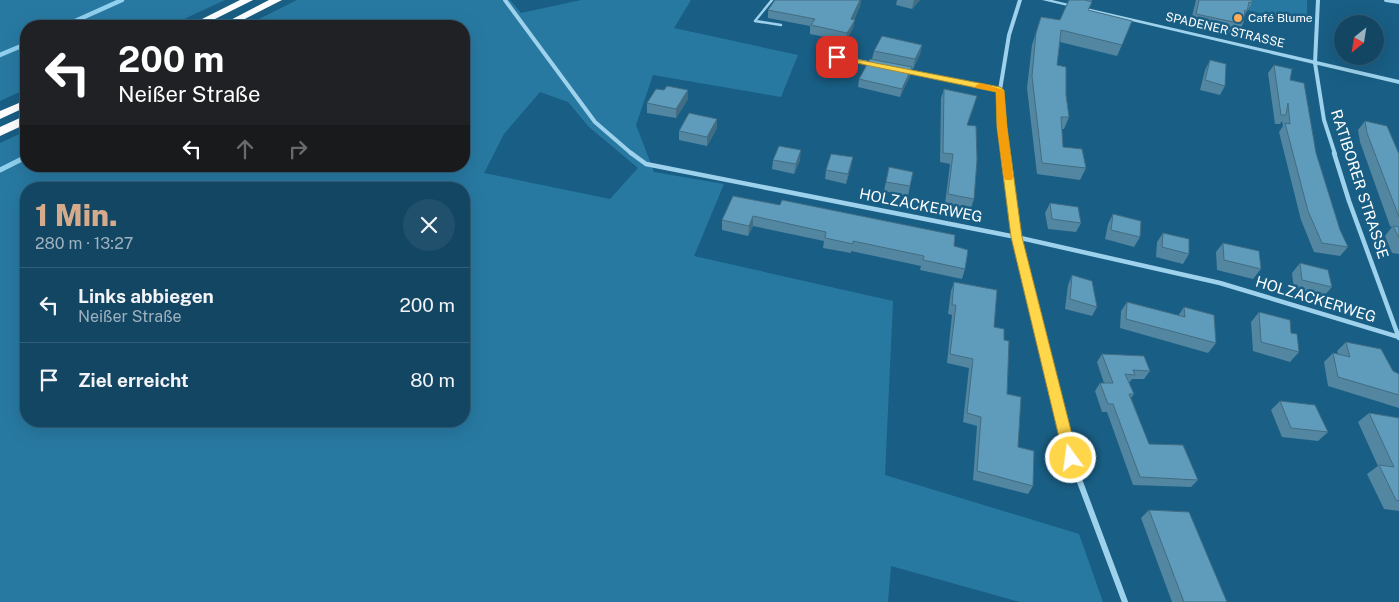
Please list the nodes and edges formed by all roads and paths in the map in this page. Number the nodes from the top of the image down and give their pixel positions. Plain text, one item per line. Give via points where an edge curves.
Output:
1 (248, 0) edge
2 (277, 0) edge
3 (505, 0) edge
4 (772, 0) edge
5 (1020, 0) edge
6 (1046, 0) edge
7 (1318, 0) edge
8 (1386, 0) edge
9 (1399, 2) edge
10 (206, 20) edge
11 (236, 20) edge
12 (781, 25) dead end
13 (834, 41) edge
14 (837, 57) joint
15 (1315, 63) junction
16 (875, 65) edge
17 (904, 71) edge
18 (1399, 82) edge
19 (1000, 90) junction
20 (20, 106) edge
21 (0, 115) edge
22 (20, 123) edge
23 (0, 132) edge
24 (1016, 237) junction
25 (1399, 337) edge
26 (1125, 602) edge

1 - 10 highway
2 - 11 highway
3 - 24 street, HOLZACKERWEG via 595,122 646,164
4 - 12 lane via 755,21
5 - 19 street via 1009,35
6 - 15 street, SPADENER STRASSE
7 - 15 street, RATIBORER STRASSE
8 - 9 street
13 - 14 lane
14 - 16 street
15 - 18 street, SPADENER STRASSE
15 - 25 street, RATIBORER STRASSE via 1327,129 1349,201
17 - 19 street
19 - 24 street
20 - 21 highway
22 - 23 highway
24 - 25 street, HOLZACKERWEG via 1220,283
24 - 26 street via 1071,458

